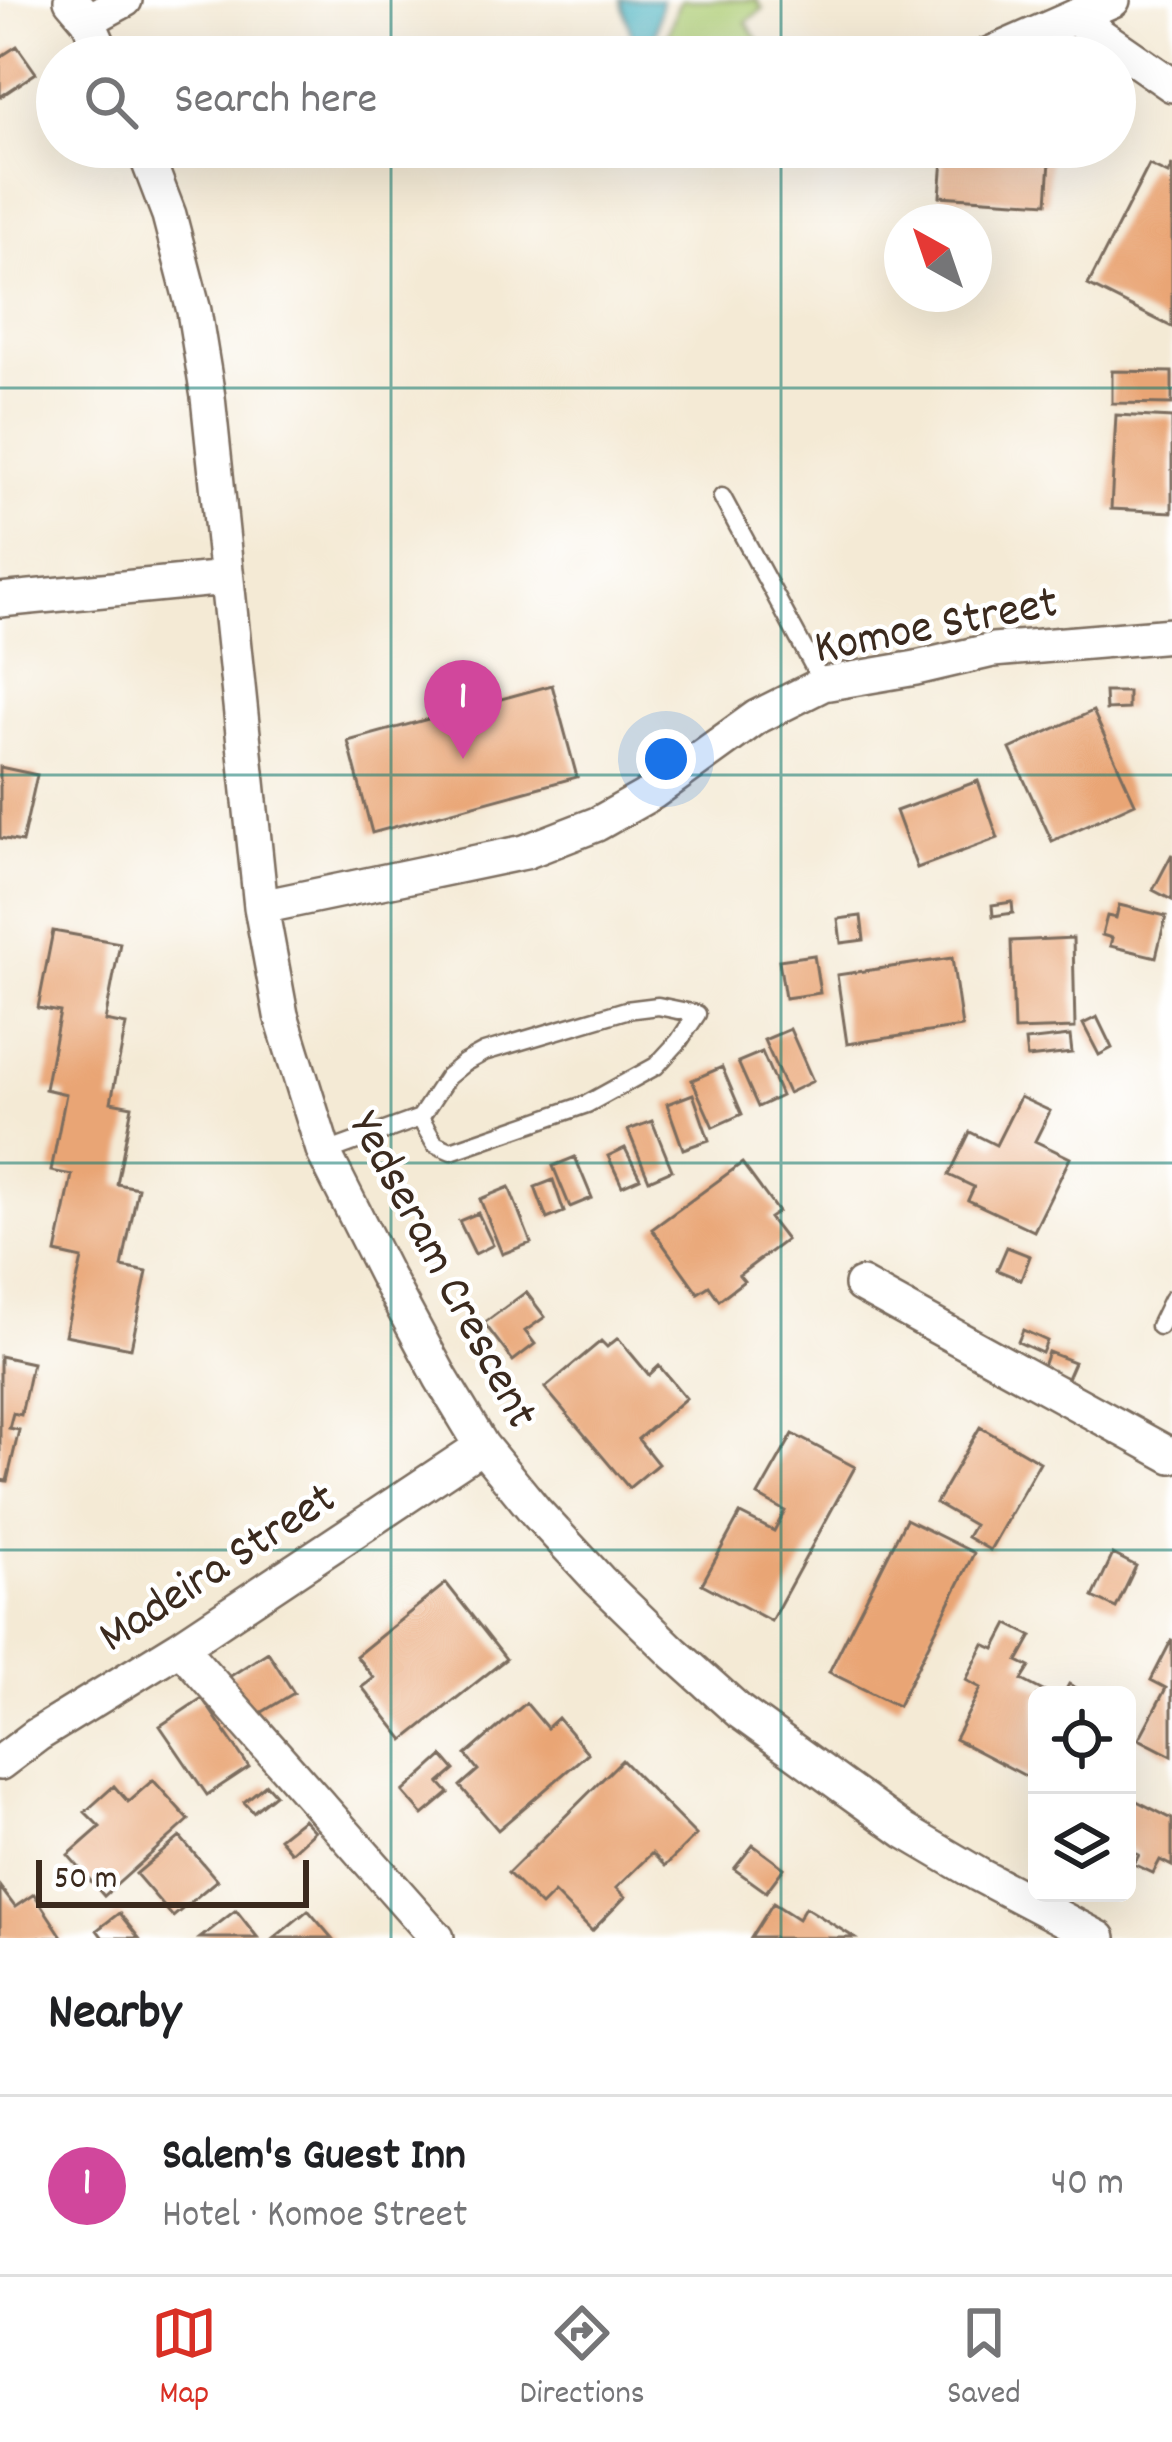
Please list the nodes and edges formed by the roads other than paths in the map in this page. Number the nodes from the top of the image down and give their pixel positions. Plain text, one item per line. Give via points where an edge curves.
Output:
1 (125, 0) edge
2 (1113, 0) edge
3 (79, 10) edge
4 (1074, 17) junction
5 (1031, 36) edge
6 (1101, 36) edge
7 (1136, 60) edge
8 (1172, 85) edge
9 (151, 168) edge
10 (722, 497) dead end
11 (226, 578) junction
12 (0, 600) edge
13 (1172, 635) edge
14 (823, 684) junction
15 (261, 907) junction
16 (420, 1118) junction
17 (324, 1153) junction
18 (861, 1285) dead end
19 (1172, 1299) edge
20 (1159, 1326) dead end
21 (482, 1446) junction
22 (1172, 1456) edge
23 (180, 1647) junction
24 (0, 1763) edge
25 (437, 1938) edge
26 (1099, 1938) edge

1 - 3 street
2 - 4 street
4 - 5 street
4 - 6 street
7 - 8 street
9 - 11 street, Yedseram Crescent via 194,311
10 - 14 lane
11 - 12 street
11 - 15 street, Yedseram Crescent
13 - 14 street, Komoe Street via 993,650
14 - 15 street, Komoe Street via 757,717 597,824 525,852
15 - 17 street, Yedseram Crescent via 280,1015
16 - 16 lane via 447,1077 484,1052 626,1010 697,1014 656,1066 587,1104 451,1151 435,1144
16 - 17 lane
17 - 21 street, Yedseram Crescent
18 - 22 street
19 - 20 lane
21 - 23 street, Madeira Street
21 - 26 street, Yedseram Crescent via 599,1580 740,1712 906,1832
23 - 24 street, Madeira Street
23 - 25 street

